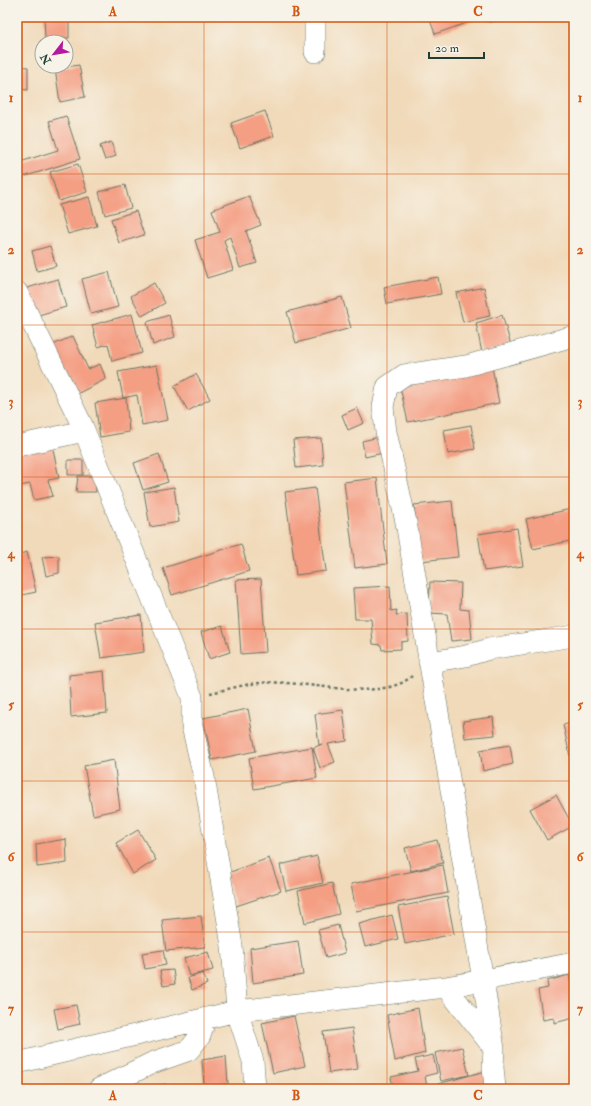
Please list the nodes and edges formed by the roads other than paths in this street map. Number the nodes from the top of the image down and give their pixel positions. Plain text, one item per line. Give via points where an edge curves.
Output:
1 (315, 17) edge
2 (315, 52) dead end
3 (17, 292) edge
4 (574, 336) edge
5 (84, 431) junction
6 (17, 446) edge
7 (574, 636) edge
8 (429, 662) junction
9 (574, 963) edge
10 (483, 980) junction
11 (446, 987) junction
12 (237, 1011) junction
13 (206, 1018) junction
14 (494, 1049) junction
15 (17, 1064) edge
16 (99, 1089) edge
17 (255, 1089) edge
18 (495, 1089) edge

1 - 2 street
3 - 5 street
4 - 8 street via 466,366 404,375 387,387 383,407 386,432 406,522
5 - 6 street
5 - 12 street via 192,697 192,726 204,777 230,938
7 - 8 street via 489,649
8 - 10 street
9 - 10 street
10 - 11 street
10 - 14 street
11 - 12 street
11 - 14 street
12 - 13 street
12 - 17 street via 253,1061
13 - 15 street
13 - 16 street via 200,1036 189,1050 152,1063
14 - 18 street

